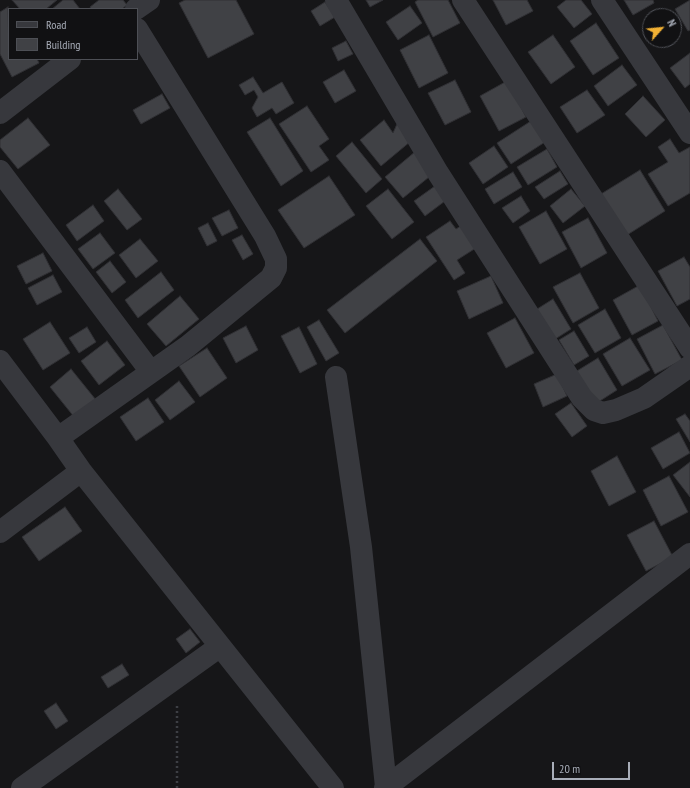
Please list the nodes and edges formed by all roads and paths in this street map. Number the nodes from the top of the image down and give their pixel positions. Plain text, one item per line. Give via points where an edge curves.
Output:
1 (149, 0) edge
2 (336, 0) edge
3 (463, 0) edge
4 (602, 0) edge
5 (137, 8) edge
6 (138, 31) edge
7 (69, 60) edge
8 (0, 113) edge
9 (690, 133) edge
10 (0, 171) edge
11 (690, 348) edge
12 (690, 366) edge
13 (151, 372) junction
14 (4, 374) edge
15 (336, 377) dead end
16 (58, 438) junction
17 (81, 471) junction
18 (0, 532) edge
19 (690, 554) edge
20 (219, 647) junction
21 (179, 676) junction
22 (385, 787) edge
23 (22, 788) edge
24 (177, 788) edge
25 (333, 788) edge

1 - 5 street
2 - 12 street via 438,173 582,398 594,410 603,413 616,410 644,398
3 - 11 street
4 - 9 street
6 - 13 street via 265,236 276,259 276,268 271,278 188,346
7 - 8 street
10 - 13 street
13 - 16 street
14 - 16 street
15 - 22 street via 361,547
16 - 17 street
17 - 18 street
17 - 20 street
19 - 22 street
20 - 21 street
20 - 25 street
21 - 23 street
21 - 24 path

